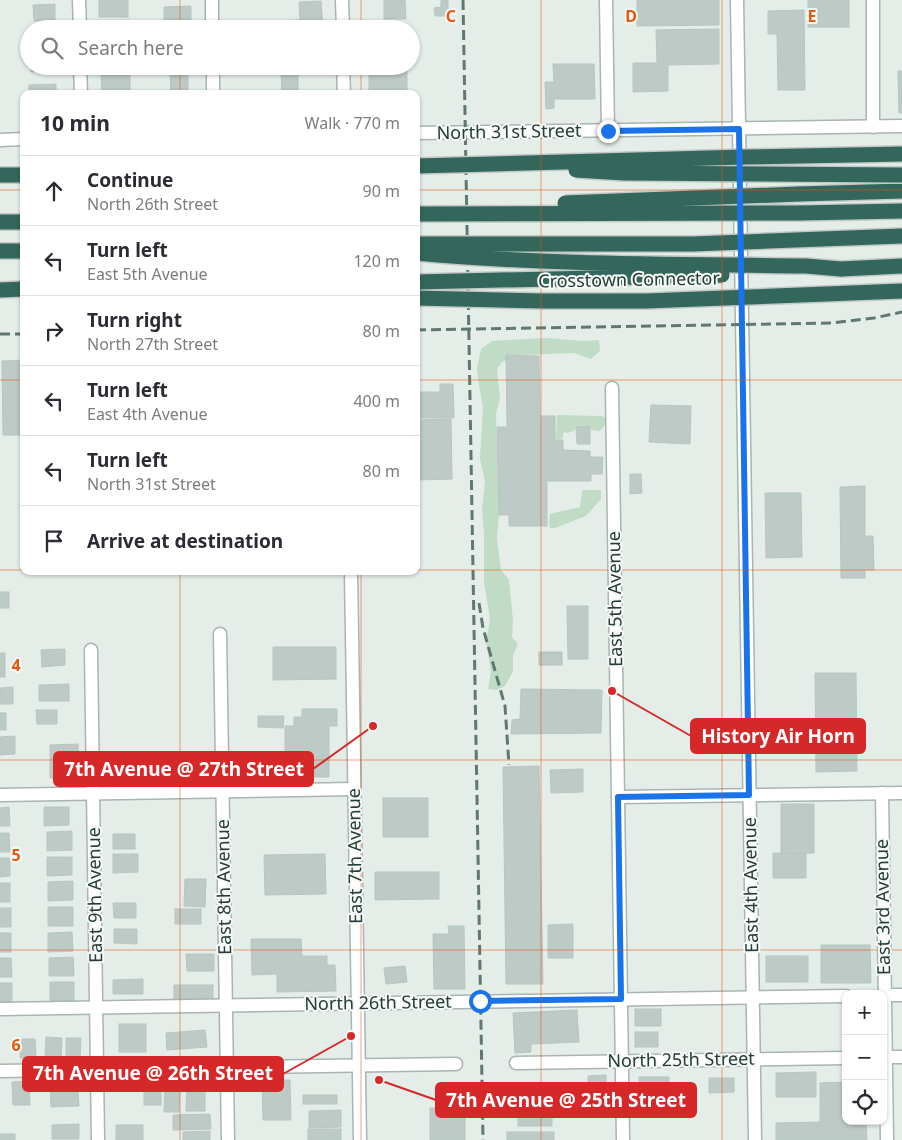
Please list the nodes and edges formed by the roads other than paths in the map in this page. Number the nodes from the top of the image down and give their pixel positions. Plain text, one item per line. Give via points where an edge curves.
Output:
1 (79, 0) edge
2 (212, 0) edge
3 (342, 0) edge
4 (606, 0) edge
5 (737, 0) edge
6 (873, 0) edge
7 (80, 20) edge
8 (212, 20) edge
9 (343, 20) edge
10 (80, 75) edge
11 (213, 75) edge
12 (343, 75) edge
13 (81, 90) edge
14 (213, 90) edge
15 (344, 90) edge
16 (902, 126) edge
17 (873, 127) junction
18 (739, 129) junction
19 (608, 131) junction
20 (420, 133) edge
21 (20, 139) edge
22 (0, 140) edge
23 (902, 154) edge
24 (497, 164) junction
25 (420, 166) edge
26 (20, 175) edge
27 (902, 175) edge
28 (0, 176) edge
29 (902, 191) edge
30 (420, 210) edge
31 (902, 211) edge
32 (420, 214) edge
33 (0, 222) edge
34 (20, 222) edge
35 (902, 236) edge
36 (420, 244) edge
37 (20, 250) edge
38 (0, 251) edge
39 (420, 252) edge
40 (902, 266) edge
41 (841, 269) junction
42 (420, 282) edge
43 (20, 289) edge
44 (0, 290) edge
45 (902, 291) edge
46 (420, 298) edge
47 (612, 388) dead end
48 (351, 575) edge
49 (220, 634) dead end
50 (91, 650) dead end
51 (354, 789) junction
52 (223, 792) junction
53 (882, 793) junction
54 (902, 793) edge
55 (93, 794) junction
56 (0, 795) edge
57 (749, 795) junction
58 (618, 797) junction
59 (884, 990) edge
60 (887, 995) edge
61 (902, 995) edge
62 (842, 996) edge
63 (752, 997) junction
64 (621, 999) junction
65 (358, 1003) junction
66 (226, 1005) junction
67 (96, 1007) junction
68 (0, 1009) edge
69 (887, 1057) edge
70 (902, 1057) edge
71 (842, 1058) edge
72 (753, 1059) junction
73 (622, 1061) junction
74 (516, 1063) dead end
75 (456, 1064) dead end
76 (359, 1065) junction
77 (227, 1067) junction
78 (97, 1069) junction
79 (0, 1071) edge
80 (885, 1080) edge
81 (98, 1140) edge
82 (228, 1140) edge
83 (360, 1140) edge
84 (623, 1140) edge
85 (755, 1140) edge
86 (887, 1140) edge

1 - 7 street
2 - 8 street
3 - 9 street
4 - 19 street
5 - 18 street, East 4th Avenue
6 - 17 street
10 - 13 street
11 - 14 street
12 - 15 street
16 - 17 street, North 31st Street
17 - 18 street, North 31st Street
18 - 19 street, North 31st Street
18 - 57 street, East 4th Avenue
19 - 20 street, North 31st Street
21 - 22 street
23 - 24 highway, bridge
24 - 25 highway, bridge
24 - 27 highway, bridge via 624,173
26 - 28 highway
29 - 30 highway, bridge
31 - 32 highway, bridge
33 - 34 highway
35 - 36 highway, Crosstown Connector, bridge via 693,244
37 - 38 highway
39 - 41 highway, bridge via 569,262
40 - 41 highway
41 - 42 highway, bridge via 806,273
43 - 44 highway
45 - 46 highway, Crosstown Connector, bridge via 646,301
47 - 58 street, East 5th Avenue
48 - 51 street, East 7th Avenue
49 - 52 street, East 8th Avenue
50 - 55 street, East 9th Avenue
51 - 52 street
51 - 65 street, East 7th Avenue
52 - 55 street
52 - 66 street, East 8th Avenue
53 - 54 street
53 - 57 street
53 - 59 street, East 3rd Avenue
55 - 56 street
55 - 67 street, East 9th Avenue
57 - 58 street
57 - 63 street, East 4th Avenue
58 - 64 street, East 5th Avenue
60 - 61 street
62 - 63 street, North 26th Street
63 - 64 street, North 26th Street
63 - 72 street, East 4th Avenue
64 - 65 street, North 26th Street
64 - 73 street, East 5th Avenue
65 - 66 street, North 26th Street
65 - 76 street, East 7th Avenue
66 - 67 street, North 26th Street
66 - 77 street, East 8th Avenue
67 - 68 street, North 26th Street
67 - 78 street, East 9th Avenue
69 - 70 street
71 - 72 street, North 25th Street
72 - 73 street, North 25th Street
72 - 85 street, East 4th Avenue
73 - 74 street, North 25th Street
73 - 84 street, East 5th Avenue
75 - 76 street
76 - 77 street
76 - 83 street, East 7th Avenue
77 - 78 street
77 - 82 street, East 8th Avenue
78 - 79 street
78 - 81 street, East 9th Avenue
80 - 86 street, East 3rd Avenue

